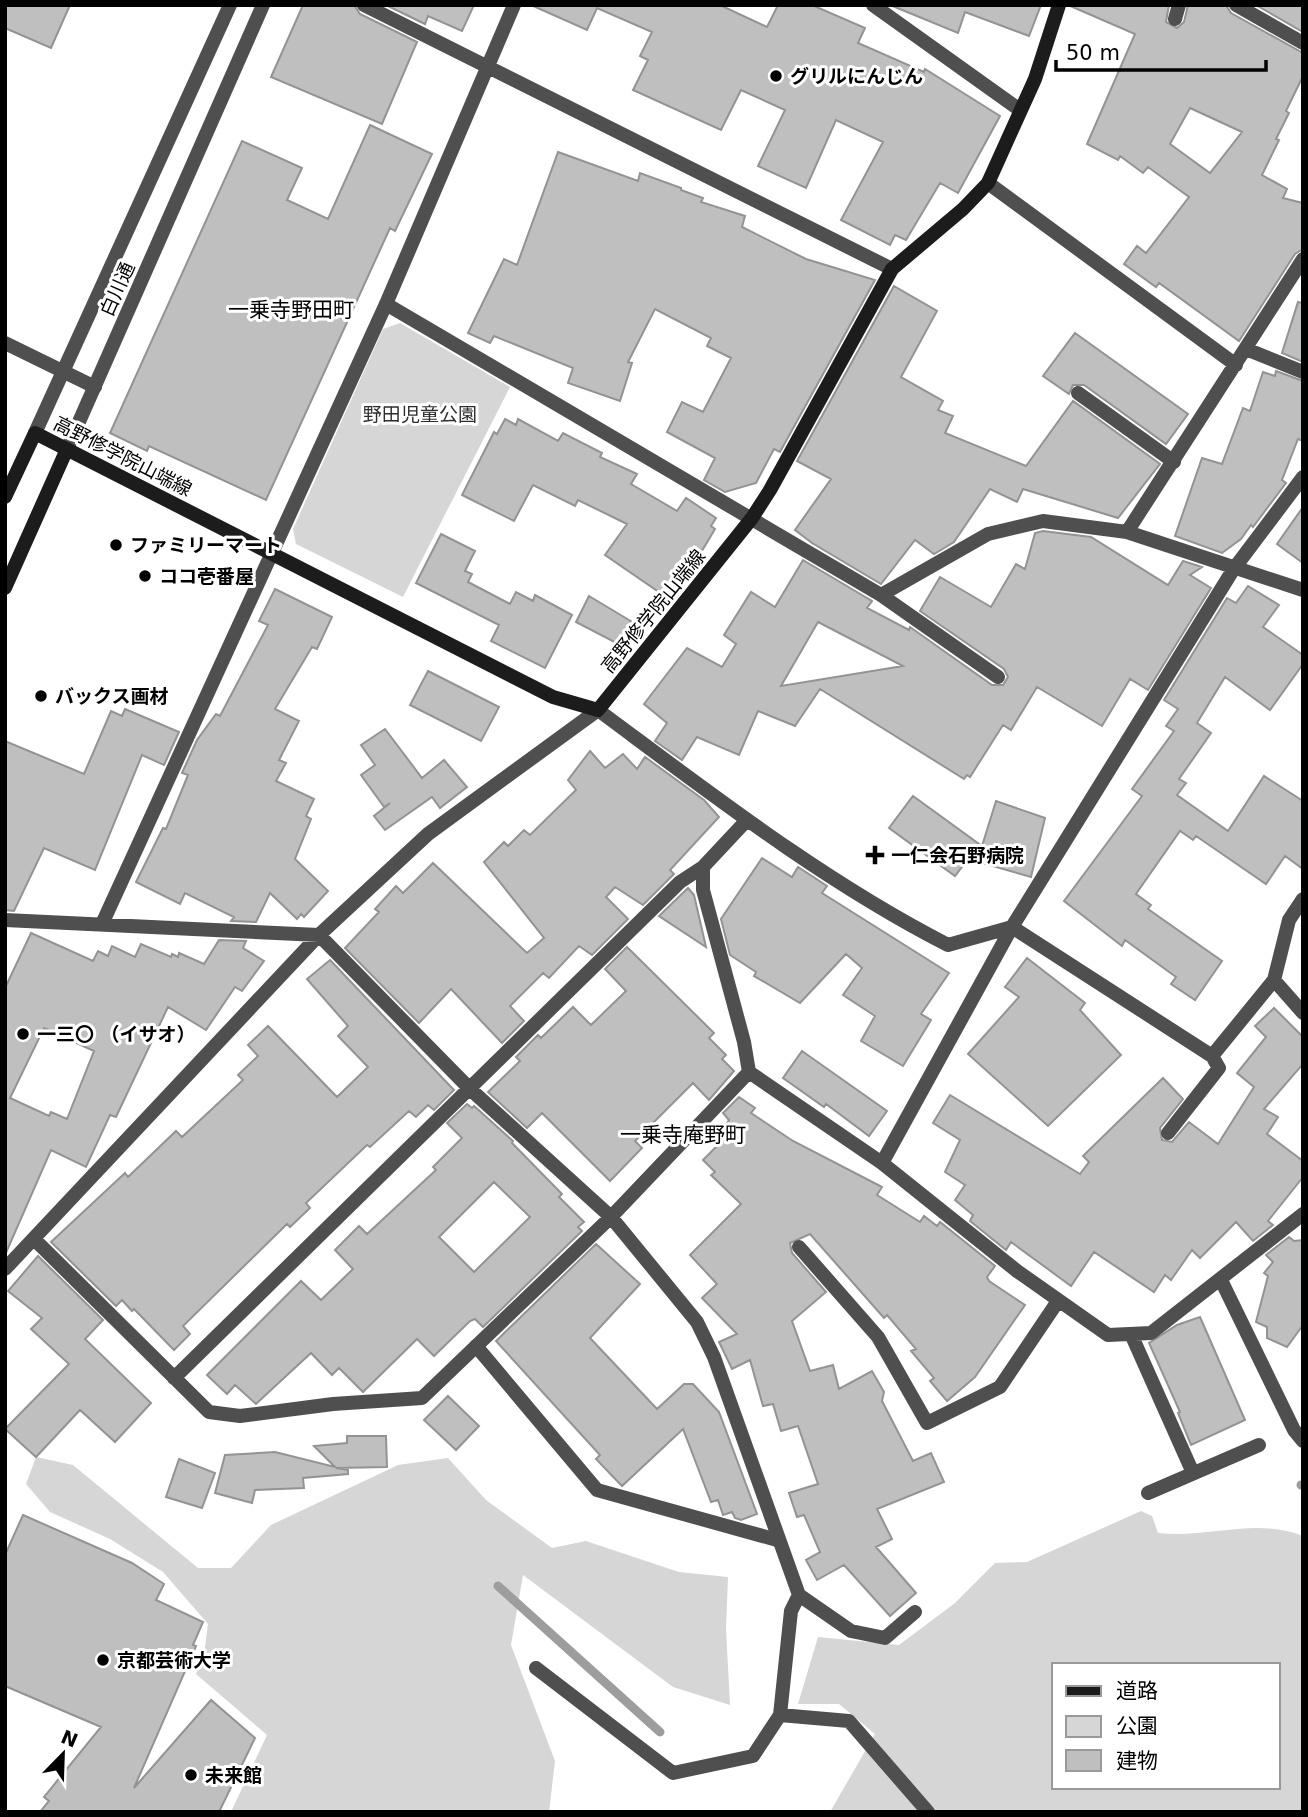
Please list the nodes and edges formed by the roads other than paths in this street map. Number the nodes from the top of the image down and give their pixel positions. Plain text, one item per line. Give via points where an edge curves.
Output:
1 (229, 5) edge
2 (263, 5) edge
3 (364, 5) edge
4 (514, 5) edge
5 (873, 5) edge
6 (1059, 5) edge
7 (1236, 5) edge
8 (1303, 43) edge
9 (486, 67) junction
10 (1020, 110) junction
11 (988, 183) junction
12 (1303, 259) edge
13 (892, 269) junction
14 (386, 304) junction
15 (5, 343) edge
16 (1246, 349) junction
17 (1236, 365) junction
18 (63, 371) junction
19 (1303, 372) edge
20 (95, 387) junction
21 (1078, 393) dead end
22 (35, 433) junction
23 (67, 449) junction
24 (1174, 462) junction
25 (1303, 477) edge
26 (5, 498) edge
27 (752, 518) junction
28 (1126, 532) junction
29 (271, 553) junction
30 (1233, 570) junction
31 (5, 588) edge
32 (1303, 590) edge
33 (881, 595) junction
34 (998, 677) dead end
35 (597, 710) junction
36 (747, 820) junction
37 (703, 867) junction
38 (1303, 899) edge
39 (5, 919) edge
40 (102, 924) junction
41 (1013, 928) junction
42 (319, 935) junction
43 (1274, 980) junction
44 (1303, 1013) edge
45 (1212, 1056) junction
46 (749, 1072) junction
47 (470, 1089) junction
48 (1168, 1133) dead end
49 (882, 1163) junction
50 (1303, 1214) edge
51 (611, 1217) junction
52 (34, 1239) junction
53 (799, 1247) dead end
54 (5, 1269) edge
55 (1221, 1280) junction
56 (1058, 1301) junction
57 (1131, 1334) junction
58 (476, 1346) junction
59 (174, 1378) junction
60 (1303, 1441) edge
61 (1259, 1445) dead end
62 (1194, 1473) junction
63 (1148, 1493) dead end
64 (777, 1540) junction
65 (799, 1595) junction
66 (915, 1612) dead end
67 (536, 1668) dead end
68 (780, 1715) junction
69 (928, 1812) edge

1 - 18 street, 白川通
2 - 20 street, 白川通
3 - 9 street
4 - 9 street
5 - 10 street
6 - 10 main road, 高野修学院山端線
7 - 8 street
9 - 13 street
9 - 14 street
10 - 11 main road, 高野修学院山端線
11 - 13 main road, 高野修学院山端線
11 - 17 street
12 - 16 street
13 - 27 main road, 高野修学院山端線
14 - 27 street
14 - 29 street
15 - 18 street
16 - 17 street
16 - 19 street
17 - 24 street
18 - 20 street
18 - 22 street, 白川通
20 - 23 street, 白川通
21 - 24 street
22 - 23 main road, 高野修学院山端線
22 - 26 main road, 白川通
23 - 29 main road, 高野修学院山端線
23 - 31 main road, 白川通
24 - 28 street
25 - 30 street
27 - 33 street
27 - 35 main road, 高野修学院山端線
28 - 30 street
28 - 33 street via 1043,521 988,534
29 - 35 main road, 高野修学院山端線 via 552,697
29 - 40 street
30 - 32 street
30 - 41 street
33 - 34 street
35 - 36 street
35 - 42 street via 428,834
36 - 37 street
36 - 41 street via 907,924 948,945
37 - 46 street via 703,890
37 - 47 street via 680,882
38 - 43 street via 1289,920
39 - 40 street
40 - 42 street
41 - 45 street
41 - 49 street
42 - 47 street
42 - 52 street
43 - 44 street
43 - 45 street
45 - 48 street via 1219,1068
46 - 49 street
46 - 51 street
47 - 51 street
47 - 59 street
49 - 56 street
50 - 55 street
51 - 58 street
51 - 64 street via 697,1321 714,1357
52 - 54 street
52 - 59 street
53 - 56 street via 877,1336 927,1423 1000,1387
55 - 57 street via 1151,1333
55 - 60 street
56 - 57 street via 1108,1335
57 - 62 street
58 - 59 street via 422,1398 240,1416 209,1412
58 - 64 street via 597,1490
61 - 62 street
62 - 63 street
64 - 65 street
65 - 66 street via 851,1632 885,1638
65 - 68 street via 791,1611
67 - 68 street via 673,1773 753,1756
68 - 69 street via 849,1721

